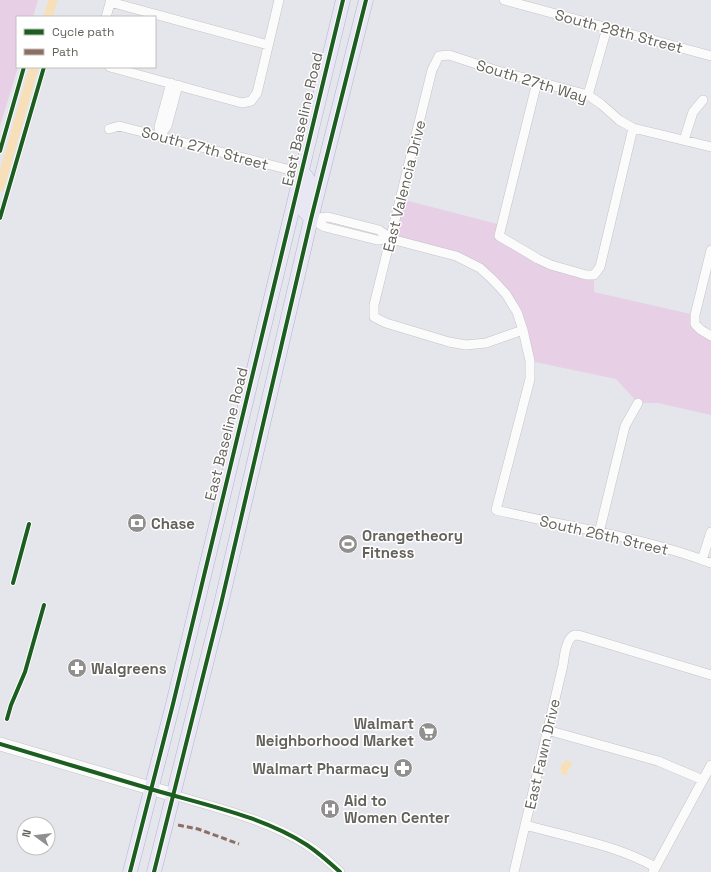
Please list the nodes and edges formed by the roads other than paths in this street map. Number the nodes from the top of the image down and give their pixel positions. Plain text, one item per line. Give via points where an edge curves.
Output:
1 (279, 0) edge
2 (343, 0) edge
3 (366, 0) edge
4 (504, 0) edge
5 (541, 0) edge
6 (110, 1) edge
7 (536, 4) edge
8 (106, 16) edge
9 (607, 28) junction
10 (268, 45) junction
11 (439, 56) joint
12 (711, 56) edge
13 (114, 68) edge
14 (537, 82) junction
15 (174, 84) junction
16 (588, 95) junction
17 (703, 100) dead end
18 (634, 128) junction
19 (109, 129) dead end
20 (160, 136) junction
21 (684, 140) junction
22 (711, 147) edge
23 (327, 158) junction
24 (302, 173) junction
25 (311, 219) junction
26 (286, 238) junction
27 (391, 239) junction
28 (711, 250) edge
29 (523, 330) junction
30 (711, 336) edge
31 (251, 382) junction
32 (271, 388) junction
33 (638, 403) dead end
34 (711, 532) edge
35 (599, 533) junction
36 (211, 547) junction
37 (233, 552) junction
38 (707, 561) edge
39 (711, 675) edge
40 (547, 730) junction
41 (0, 744) edge
42 (711, 765) edge
43 (704, 780) junction
44 (151, 789) junction
45 (174, 795) junction
46 (525, 826) junction
47 (654, 870) edge
48 (130, 872) edge
49 (154, 872) edge
50 (340, 872) edge
51 (514, 872) edge

1 - 10 street
2 - 24 main road, East Baseline Road
3 - 23 main road
4 - 7 street, South 28th Street
5 - 7 street
6 - 8 street
6 - 10 street
7 - 9 street, South 28th Street
9 - 12 street, South 28th Street
9 - 16 street
10 - 15 street via 257,93 250,101 242,103
11 - 14 street, South 27th Way via 449,55
11 - 27 street, East Valencia Drive via 432,70
13 - 15 street
14 - 16 street, South 27th Way
14 - 18 street via 499,236 538,259 586,275 594,275 600,266
15 - 20 street via 159,127
16 - 18 street, South 27th Way via 619,120
17 - 21 street via 693,112
18 - 21 street, South 27th Way
19 - 20 street, South 27th Street via 119,126
20 - 24 street, South 27th Street
21 - 22 street, South 27th Way
23 - 24 main road via 317,167
23 - 25 main road
24 - 25 main road via 309,180 304,208
24 - 26 main road, East Baseline Road
25 - 26 main road via 298,225
25 - 27 street via 328,217 379,230
25 - 32 main road
26 - 31 main road, East Baseline Road
27 - 29 street via 456,256 480,268 506,294 517,312
27 - 29 street, East Valencia Drive via 374,305 374,318 466,345 486,343
28 - 30 street via 695,315 695,324
29 - 35 street, South 26th Street via 530,361 530,379 496,510
31 - 32 main road
31 - 36 main road, East Baseline Road
32 - 37 main road
33 - 35 street via 625,426
34 - 38 street
35 - 38 street, South 26th Street
36 - 37 main road
36 - 44 main road, East Baseline Road
37 - 45 main road
39 - 40 street, East Fawn Drive via 576,635 571,637 566,646
40 - 43 street via 658,761
40 - 46 street, East Fawn Drive
41 - 44 main road
42 - 43 street
43 - 47 street
44 - 45 main road
44 - 48 main road, East Baseline Road
45 - 49 main road
45 - 50 street via 281,830 316,851
46 - 47 street via 610,848 645,862
46 - 51 street, East Fawn Drive

